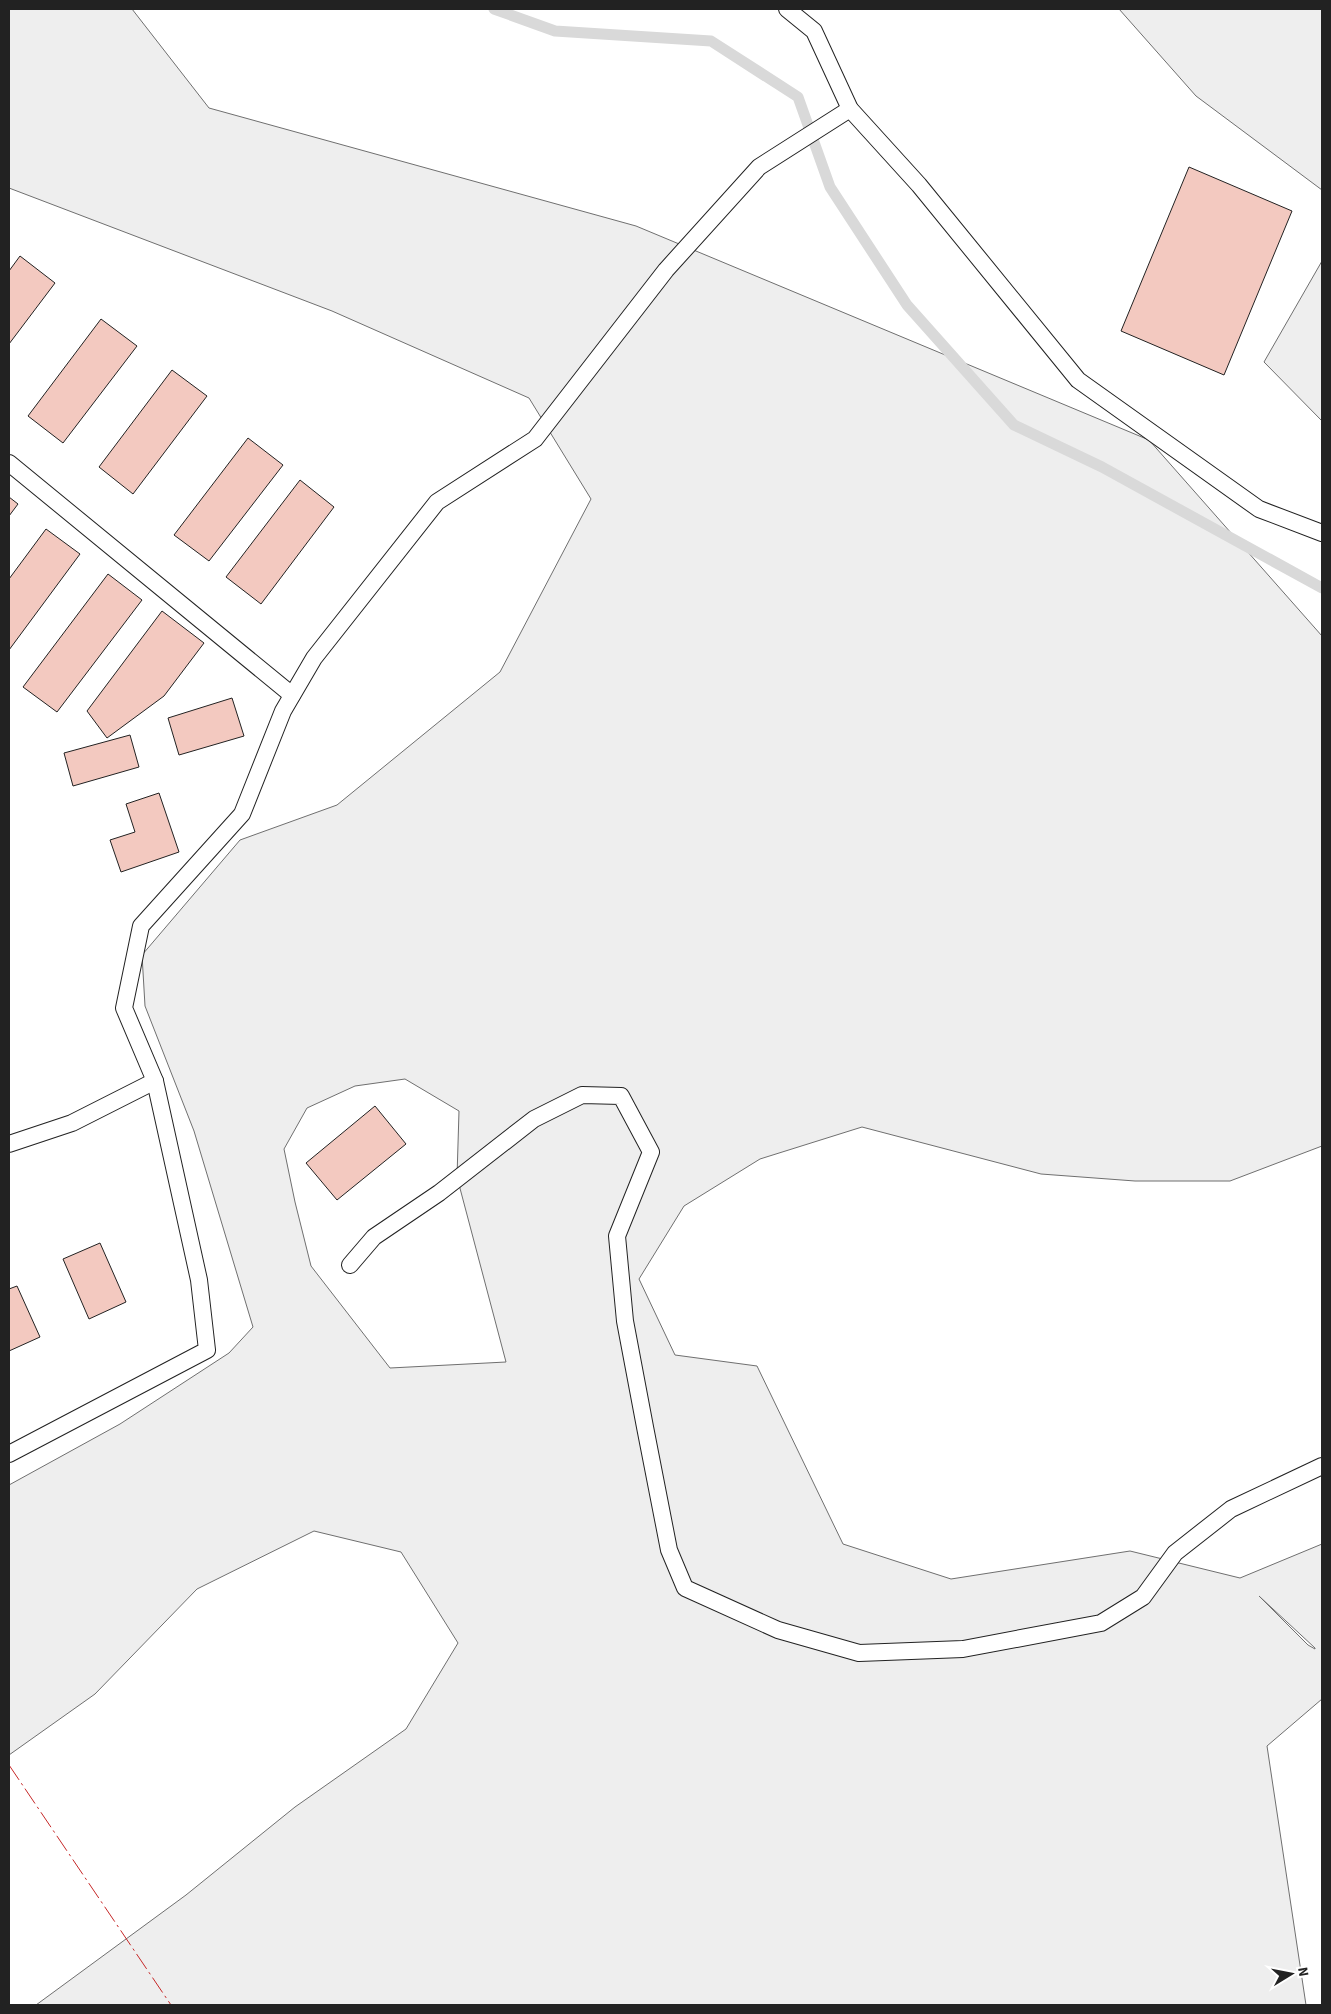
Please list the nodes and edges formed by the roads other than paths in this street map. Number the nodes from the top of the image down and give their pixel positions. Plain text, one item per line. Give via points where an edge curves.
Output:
1 (787, 9) edge
2 (850, 109) junction
3 (9, 463) edge
4 (1322, 533) edge
5 (292, 695) junction
6 (155, 1081) junction
7 (9, 1144) edge
8 (350, 1264) dead end
9 (9, 1454) edge
10 (1322, 1466) edge

1 - 2 lane via 814,31
2 - 4 lane via 920,185 1078,380 1259,509
2 - 5 lane via 759,167 666,270 535,439 437,502 314,658
3 - 5 lane
5 - 6 lane via 242,814 141,926 124,1008
6 - 7 lane via 72,1123
6 - 9 lane via 199,1280 206,1350
8 - 10 lane via 374,1237 439,1193 534,1119 582,1095 621,1096 651,1152 617,1236 625,1321 669,1550 685,1588 778,1630 859,1653 963,1649 1101,1624 1143,1597 1175,1553 1230,1509

